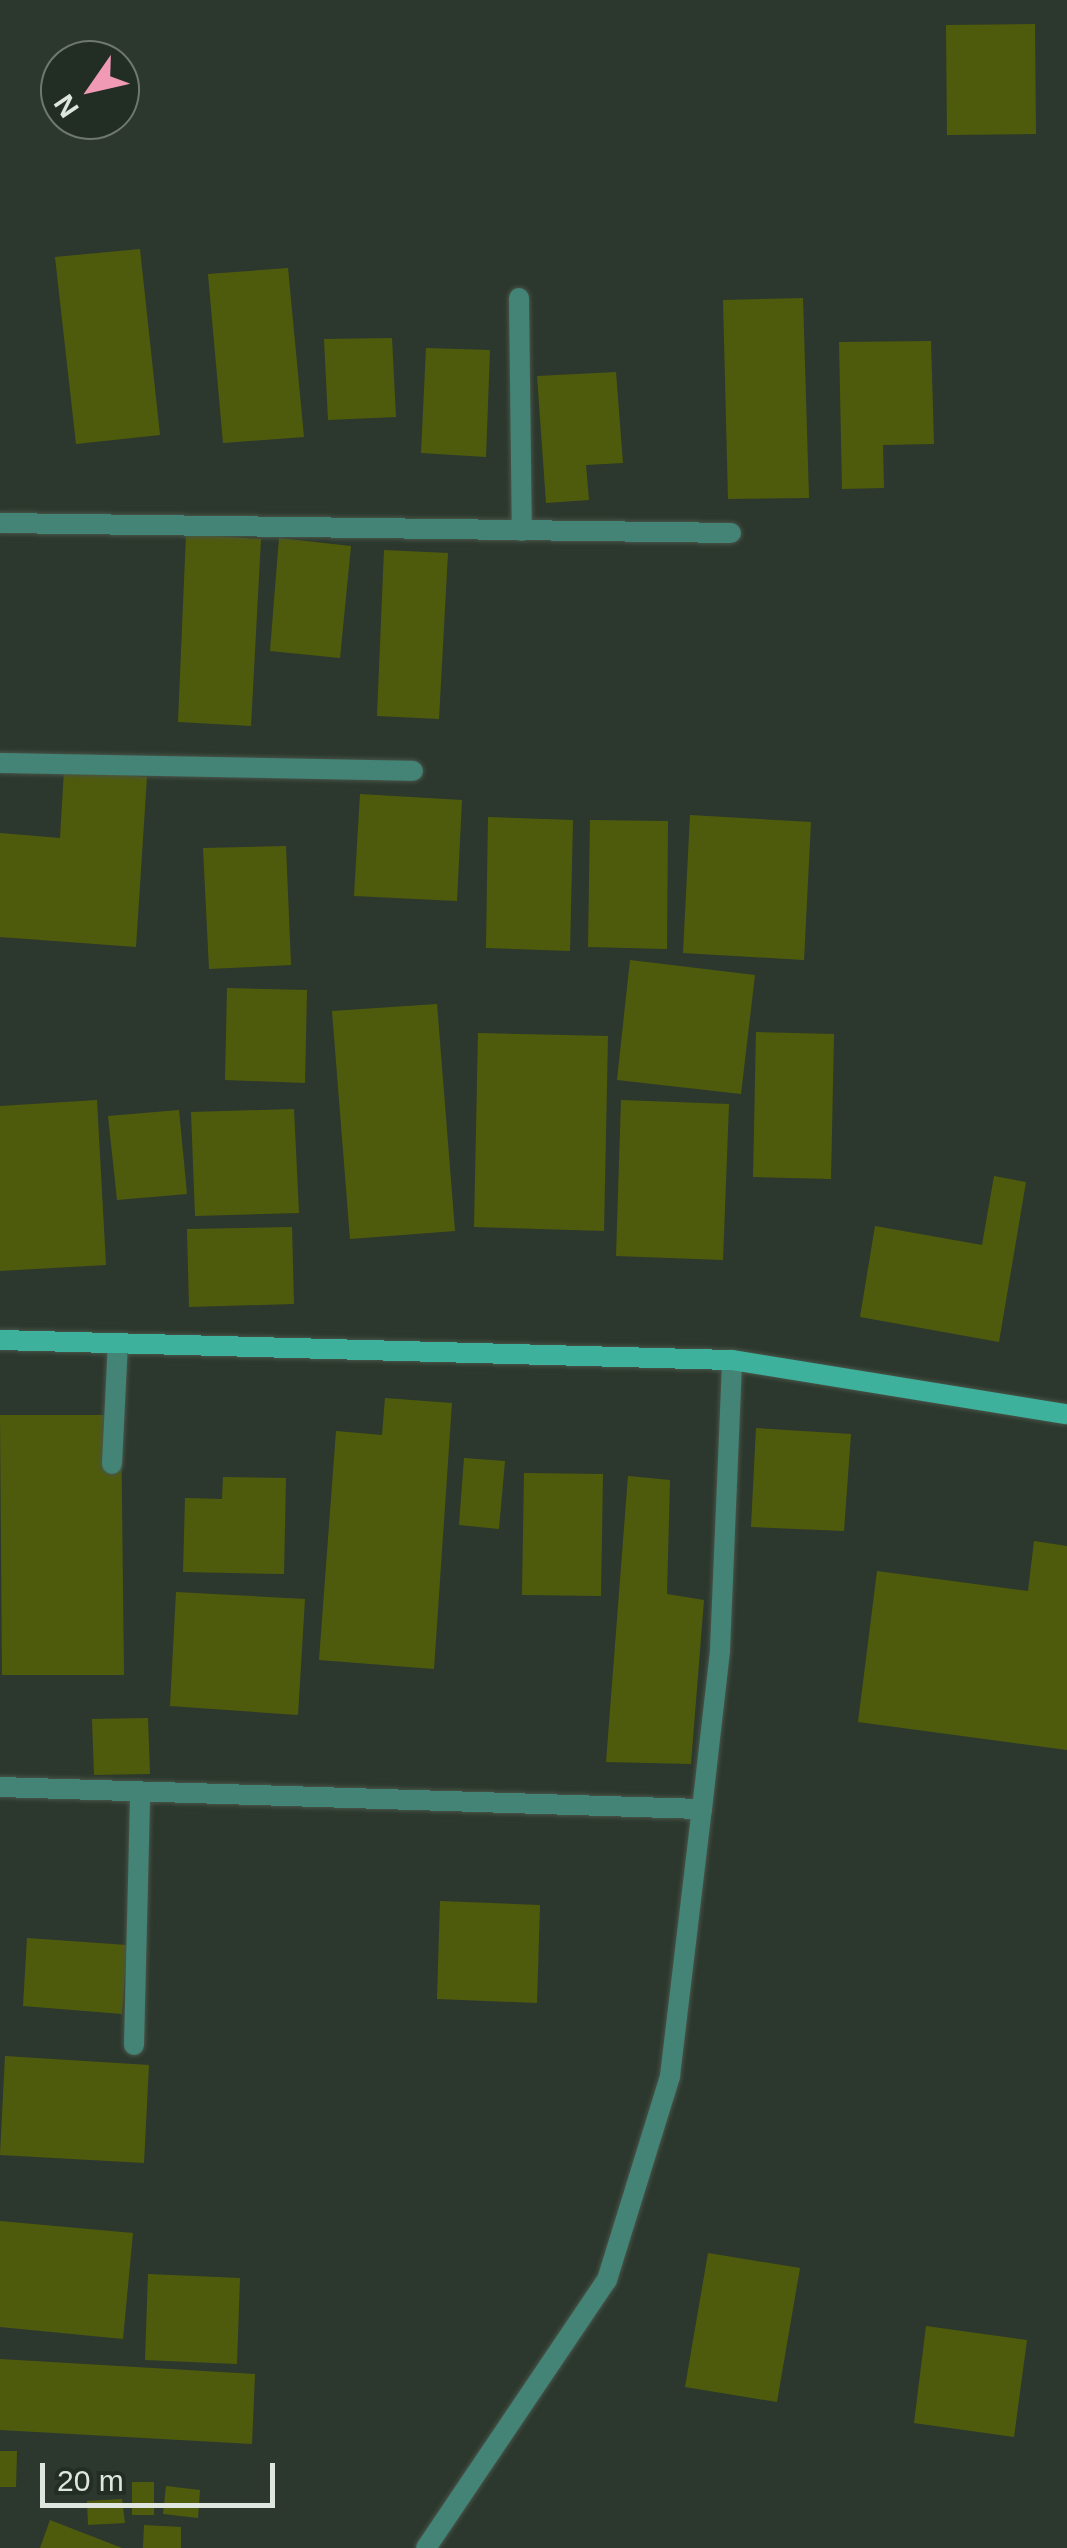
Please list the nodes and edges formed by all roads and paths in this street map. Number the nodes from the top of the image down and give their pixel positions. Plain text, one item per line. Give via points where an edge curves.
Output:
1 (519, 298) dead end
2 (0, 523) edge
3 (522, 531) junction
4 (731, 533) dead end
5 (0, 763) edge
6 (413, 771) dead end
7 (0, 1340) edge
8 (118, 1342) junction
9 (732, 1360) junction
10 (1067, 1414) edge
11 (112, 1464) dead end
12 (0, 1787) edge
13 (140, 1792) junction
14 (702, 1809) junction
15 (134, 2045) dead end
16 (426, 2548) edge

1 - 3 street
2 - 3 street
3 - 4 street
5 - 6 street
7 - 8 street
8 - 9 street
8 - 11 street
9 - 10 street
9 - 14 street via 720,1650
12 - 13 street
13 - 14 street
13 - 15 street
14 - 16 street via 670,2076 607,2280

